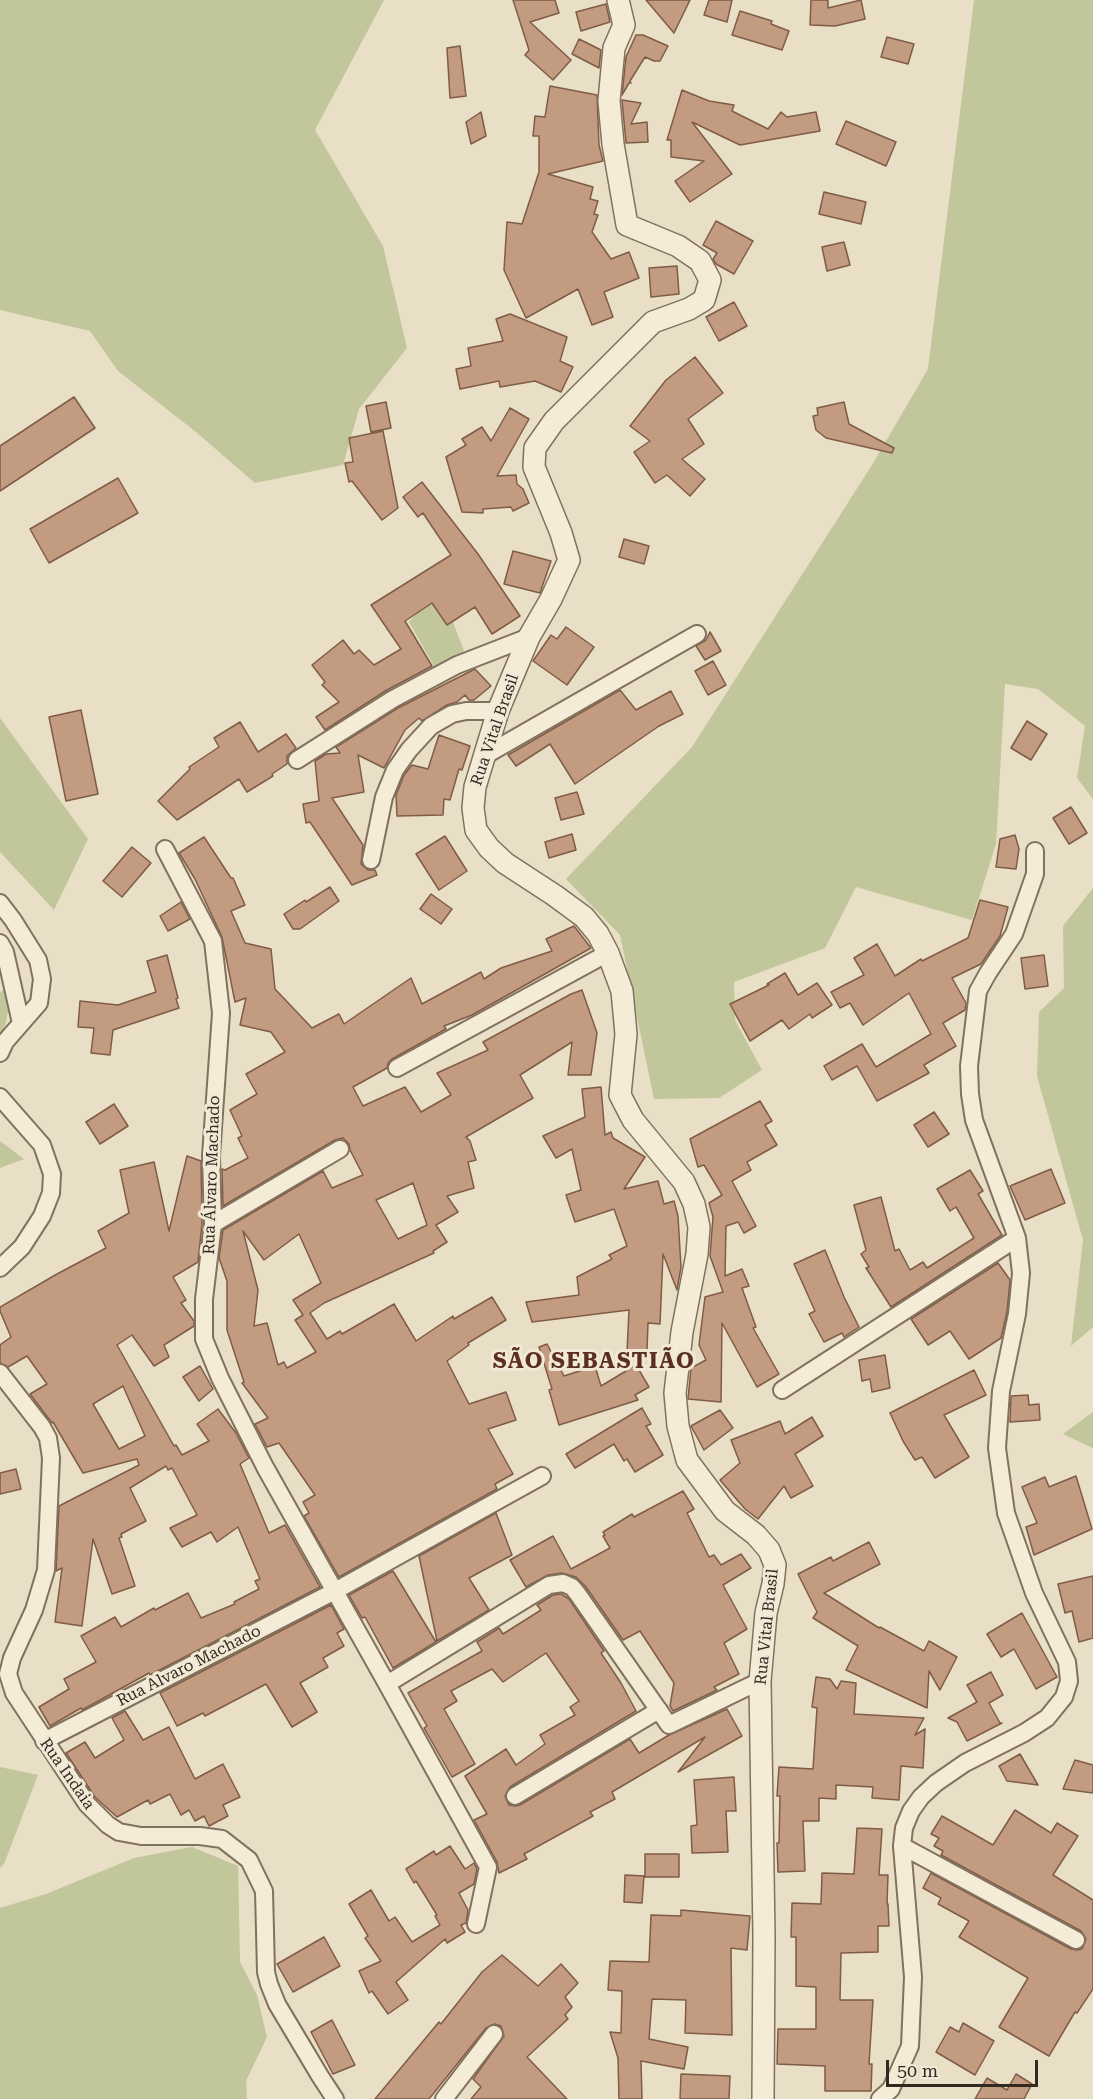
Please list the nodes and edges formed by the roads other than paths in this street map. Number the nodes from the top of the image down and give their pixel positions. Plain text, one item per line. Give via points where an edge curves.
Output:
1 (618, 0) edge
2 (698, 634) dead end
3 (529, 637) junction
4 (498, 711) junction
5 (484, 756) junction
6 (297, 760) dead end
7 (165, 849) dead end
8 (1035, 851) dead end
9 (371, 860) dead end
10 (0, 903) edge
11 (0, 943) edge
12 (608, 952) junction
13 (21, 1023) junction
14 (0, 1053) edge
15 (397, 1068) dead end
16 (0, 1097) edge
17 (340, 1149) dead end
18 (213, 1224) junction
19 (1017, 1238) junction
20 (0, 1268) edge
21 (0, 1373) edge
22 (782, 1390) dead end
23 (542, 1476) dead end
24 (335, 1591) junction
25 (4, 1675) edge
26 (760, 1681) junction
27 (387, 1684) junction
28 (659, 1710) junction
29 (44, 1741) junction
30 (515, 1796) dead end
31 (902, 1846) junction
32 (476, 1924) dead end
33 (1076, 1940) dead end
34 (494, 2034) dead end
35 (335, 2099) edge
36 (444, 2099) edge
37 (763, 2099) edge
38 (880, 2099) edge

1 - 3 street, Rua Vital Brasil via 624,25 614,48 609,101 627,225 678,246 700,261 710,280 704,300 653,322 554,421 535,448 534,467 569,560
2 - 5 street
3 - 4 street, Rua Vital Brasil
3 - 6 street via 457,665 393,699
4 - 5 street, Rua Vital Brasil
4 - 9 street via 452,714 431,726 409,750 384,797
5 - 12 street, Rua Vital Brasil via 472,808 476,830 505,863 584,917
7 - 18 street, Rua Álvaro Machado via 213,940 217,964 221,1013 211,1156
8 - 19 street via 1035,874 1014,934 978,991 969,1066 974,1120
10 - 13 street via 38,960 42,979 39,1003
11 - 13 street
12 - 15 street
12 - 26 street, Rua Vital Brasil via 622,991 626,1034 620,1095 633,1120 684,1182 699,1227 675,1393 687,1460 725,1511 769,1550 775,1565
13 - 14 street
16 - 20 street via 42,1145 52,1174 51,1193 42,1216 22,1247
17 - 18 street
18 - 24 street, Rua Álvaro Machado via 204,1299 204,1339 265,1467
19 - 22 street
19 - 31 street via 1021,1273 1001,1391 997,1448 1006,1513 1034,1593 1067,1662 1070,1681 1064,1697 1047,1718 965,1763 921,1797 910,1811
21 - 25 street, Rua Indaia via 42,1427 51,1458 46,1570 34,1610
23 - 24 street, Rua Alvaro Machado
24 - 27 street, Rua Álvaro Machado
24 - 29 street, Rua Alvaro Machado
25 - 29 street, Rua Indaia
26 - 28 street via 669,1725
26 - 37 street, Rua Vital Brasil via 765,1936
27 - 28 street via 549,1585 563,1583 577,1593
27 - 32 street, Rua Álvaro Machado via 488,1867
28 - 30 street
29 - 35 street, Rua Indaia via 96,1815 119,1832 222,1839 249,1860 264,1891 269,1984 277,2004
31 - 33 street
31 - 38 street via 913,1977 910,2046 891,2089
34 - 36 street

